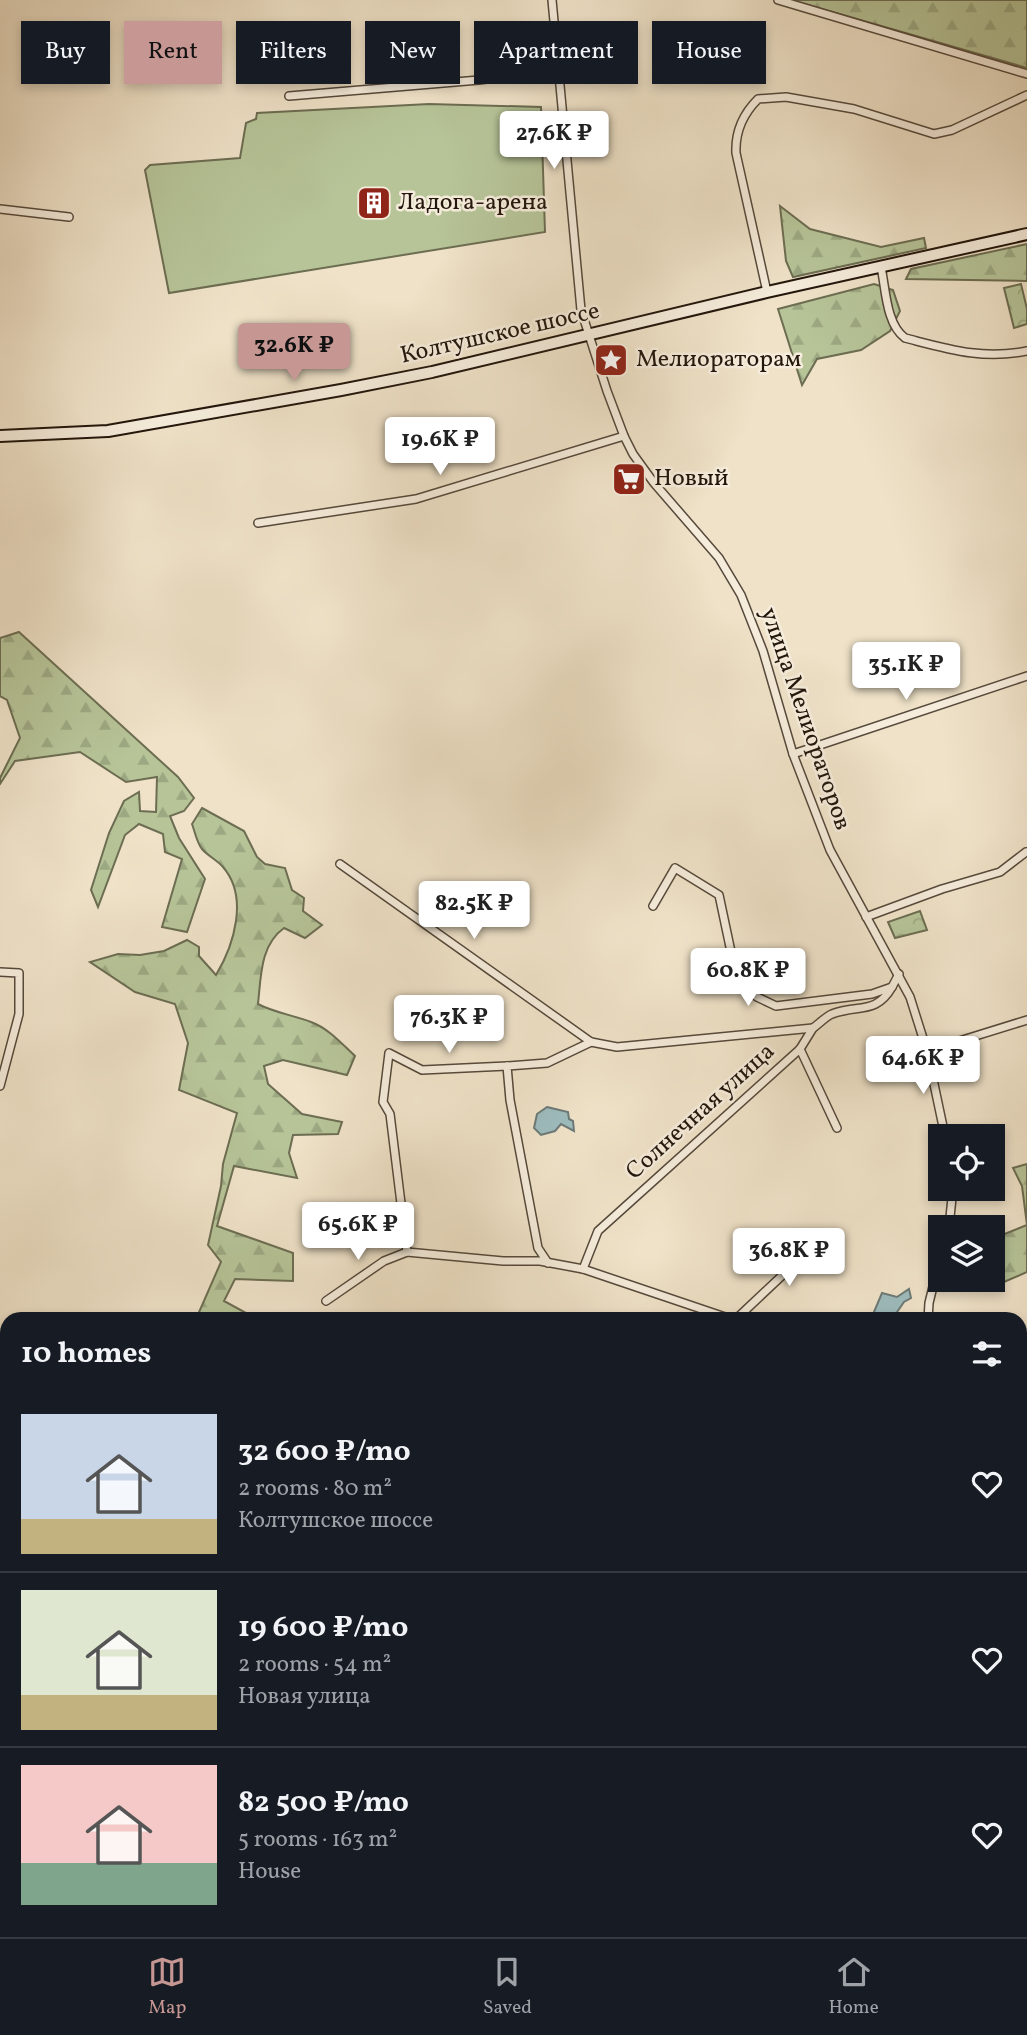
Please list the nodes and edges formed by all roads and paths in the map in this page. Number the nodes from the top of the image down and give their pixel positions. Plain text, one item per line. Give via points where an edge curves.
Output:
1 (552, 0) edge
2 (778, 0) edge
3 (554, 21) edge
4 (1027, 74) edge
5 (474, 80) edge
6 (559, 84) edge
7 (1027, 95) edge
8 (289, 96) dead end
9 (0, 209) edge
10 (69, 217) dead end
11 (1027, 234) edge
12 (881, 267) junction
13 (767, 292) junction
14 (589, 335) junction
15 (1027, 351) edge
16 (0, 436) edge
17 (624, 436) junction
18 (258, 523) dead end
19 (1027, 676) edge
20 (793, 754) junction
21 (1026, 852) edge
22 (340, 864) dead end
23 (653, 906) dead end
24 (866, 916) junction
25 (0, 972) edge
26 (899, 974) junction
27 (892, 987) junction
28 (1027, 1020) edge
29 (814, 1028) junction
30 (591, 1042) junction
31 (800, 1049) junction
32 (927, 1051) junction
33 (507, 1066) junction
34 (0, 1086) edge
35 (942, 1124) edge
36 (837, 1128) dead end
37 (824, 1236) dead end
38 (407, 1252) junction
39 (548, 1263) junction
40 (583, 1269) junction
41 (932, 1292) edge
42 (326, 1301) dead end
43 (700, 1312) edge
44 (743, 1312) edge
45 (928, 1312) edge

1 - 3 street, улица Мелиораторов
2 - 4 street
5 - 8 street
6 - 14 street, улица Мелиораторов via 581,310
7 - 13 street via 934,134 854,109 786,97 758,99 747,110 735,138
9 - 10 street
11 - 12 main road, Колтушское шоссе
12 - 13 main road, Колтушское шоссе
12 - 15 street via 893,322 905,338 968,355
13 - 14 main road, Колтушское шоссе
14 - 16 main road, Колтушское шоссе via 432,372 174,421 108,431
14 - 17 street, улица Мелиораторов
17 - 18 street via 416,499
17 - 20 street, улица Мелиораторов via 654,483 732,576 762,651
19 - 20 street
20 - 24 street, улица Мелиораторов via 830,850
21 - 24 street via 1000,872
22 - 30 street
23 - 27 street via 675,868 719,895 737,980 776,1006 872,994
24 - 26 street, улица Мелиораторов
25 - 34 street via 19,973 19,1014
26 - 27 street
26 - 32 street, улица Мелиораторов
27 - 29 street via 876,1005 830,1014
28 - 32 street
29 - 30 street, Солнечная улица via 617,1047
29 - 31 street, Солнечная улица
30 - 33 street via 547,1063
31 - 36 street
31 - 40 street, Солнечная улица via 597,1231
32 - 35 street, улица Мелиораторов
33 - 38 street via 422,1070 389,1053 383,1101 390,1114
33 - 39 street via 538,1248
37 - 44 street
38 - 39 street
38 - 42 street via 384,1261
39 - 40 street
40 - 43 street
41 - 45 street

